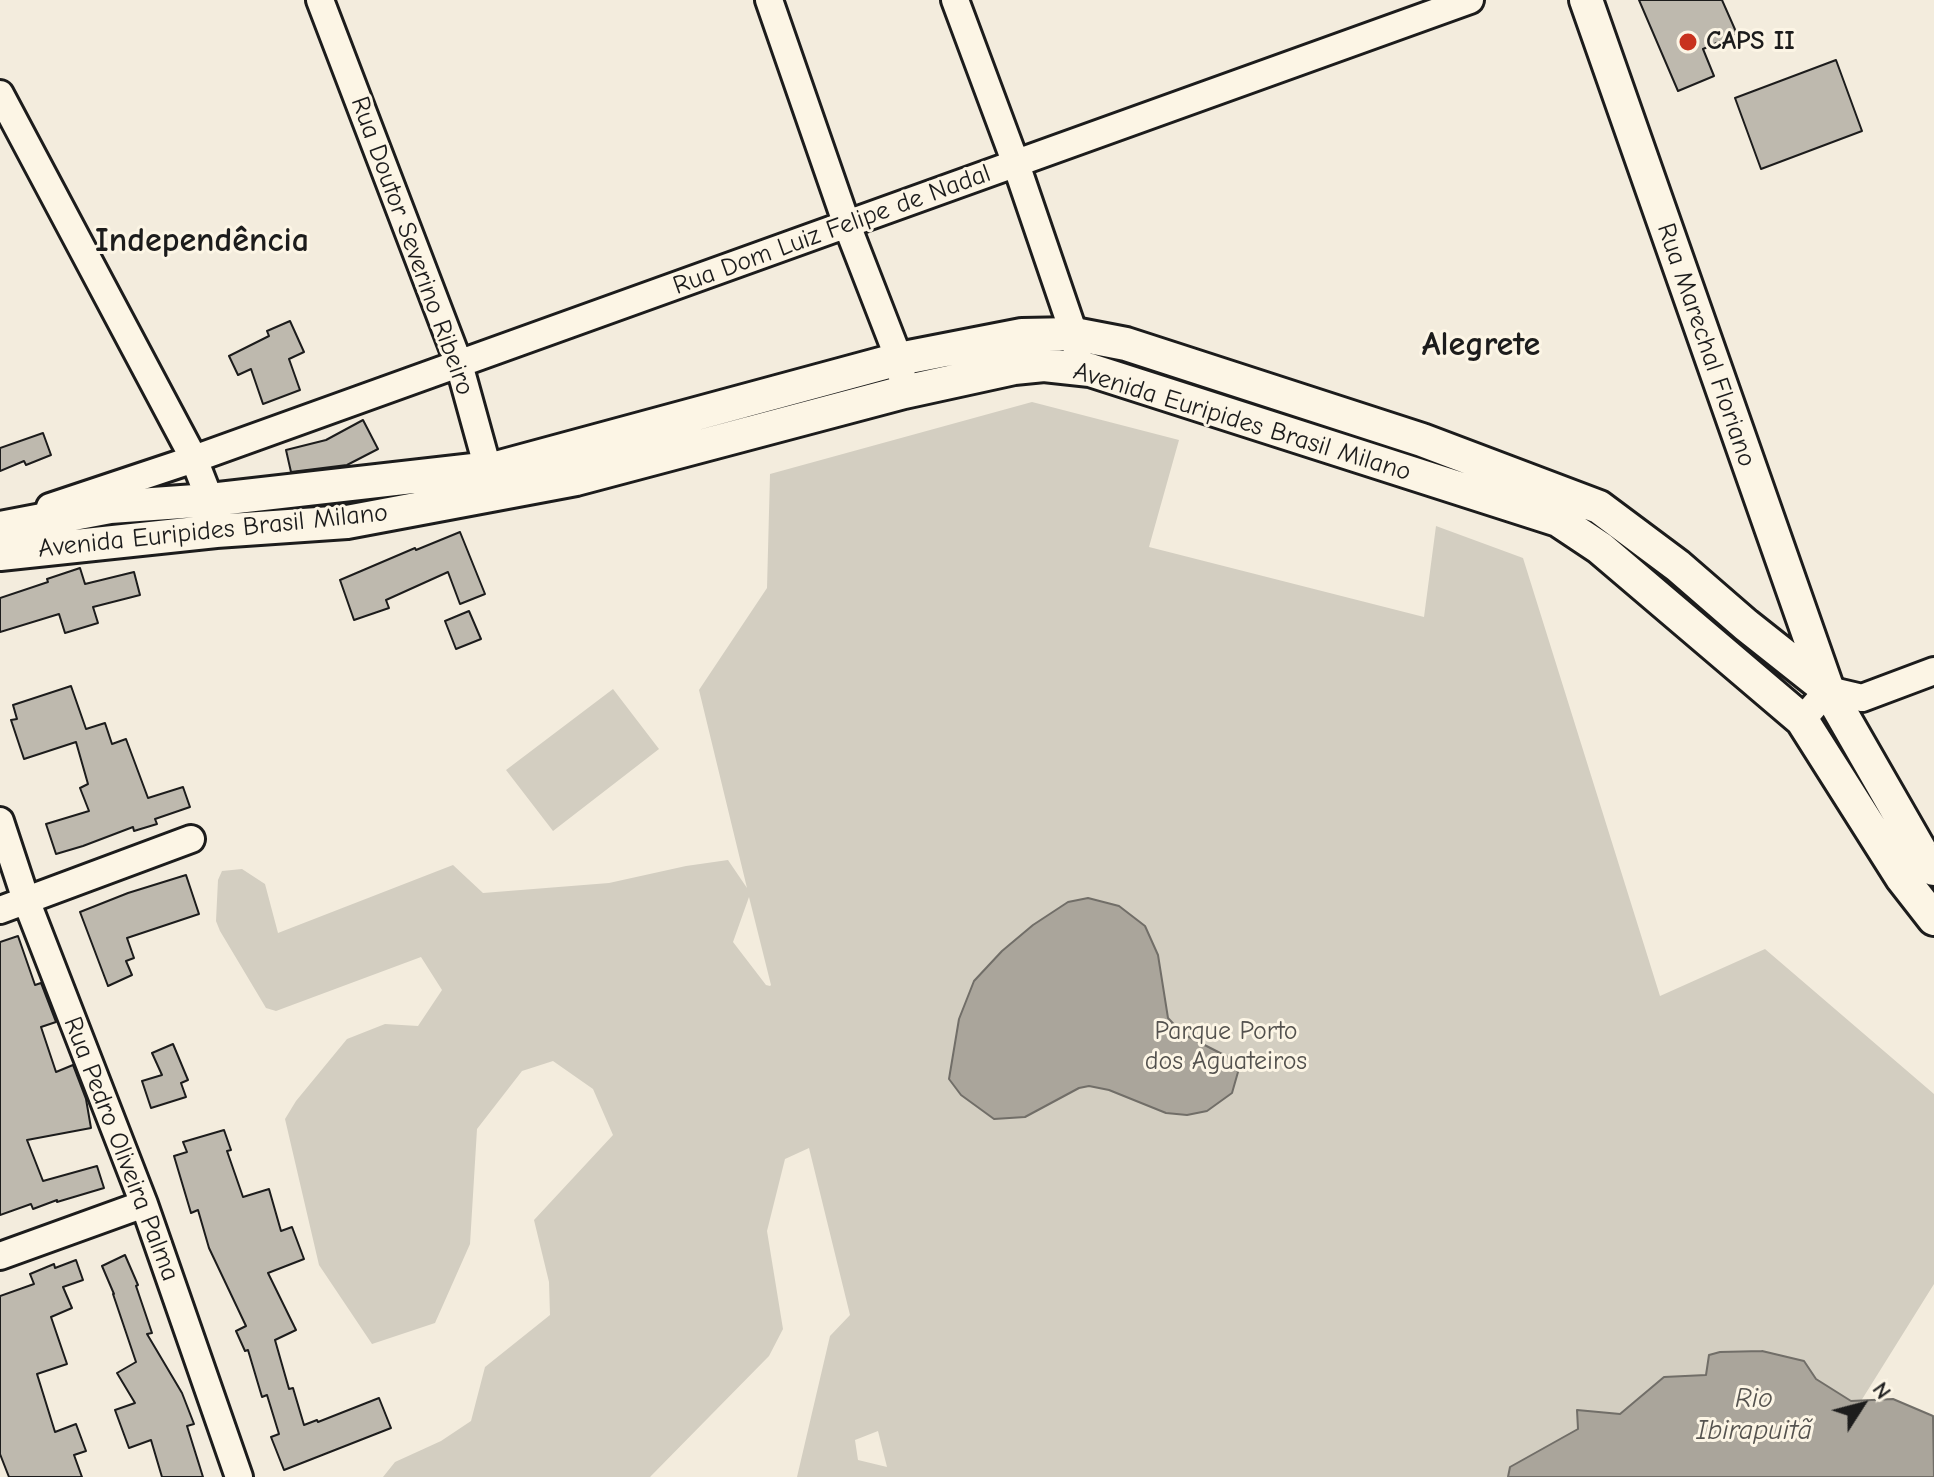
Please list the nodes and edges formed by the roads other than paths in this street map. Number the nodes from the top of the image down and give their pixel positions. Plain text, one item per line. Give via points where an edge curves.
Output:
1 (320, 0) edge
2 (769, 0) edge
3 (955, 0) edge
4 (1470, 0) edge
5 (1586, 0) edge
6 (0, 94) edge
7 (1016, 164) junction
8 (847, 225) junction
9 (1074, 334) junction
10 (899, 359) junction
11 (459, 364) junction
12 (1077, 367) junction
13 (904, 392) junction
14 (1323, 408) junction
15 (1312, 441) junction
16 (194, 459) junction
17 (491, 482) junction
18 (110, 507) junction
19 (213, 515) junction
20 (0, 526) edge
21 (109, 542) junction
22 (0, 554) edge
23 (1793, 593) junction
24 (1746, 625) junction
25 (1934, 671) edge
26 (1828, 690) junction
27 (1802, 720) junction
28 (0, 821) edge
29 (191, 839) dead end
30 (1934, 869) edge
31 (26, 900) junction
32 (0, 910) edge
33 (1934, 919) edge
34 (144, 1204) junction
35 (0, 1256) edge
36 (239, 1477) edge

1 - 11 street, Rua Doutor Severino Ribeiro
2 - 8 street
3 - 7 street
4 - 7 street, Rua Dom Luiz Felipe de Nadal
5 - 23 main road, Rua Marechal Floriano
6 - 16 street
7 - 8 street, Rua Dom Luiz Felipe de Nadal
7 - 9 street
8 - 10 street
8 - 11 street, Rua Dom Luiz Felipe de Nadal
9 - 10 main road, Avenida Euripides Brasil Milano via 1022,335
9 - 12 street
9 - 14 main road, Avenida Euripides Brasil Milano via 1126,344
10 - 13 street
10 - 17 main road, Avenida Euripides Brasil Milano via 500,467
11 - 16 street, Rua Dom Luiz Felipe de Nadal
11 - 17 street, Rua Doutor Severino Ribeiro
12 - 13 main road, Avenida Euripides Brasil Milano via 1014,368
12 - 15 main road, Avenida Euripides Brasil Milano
13 - 17 main road, Avenida Euripides Brasil Milano via 576,479
14 - 15 main road
14 - 24 main road, Avenida Euripides Brasil Milano via 1599,507
15 - 27 main road, Avenida Euripides Brasil Milano via 1558,520 1600,548
16 - 18 street, Rua Dom Luiz Felipe de Nadal
16 - 19 street
16 - 20 street, Rua Dom Luiz Felipe de Nadal
17 - 19 main road, Avenida Euripides Brasil Milano
18 - 19 main road, Avenida Euripides Brasil Milano
18 - 20 main road, Avenida Euripides Brasil Milano
18 - 21 street
19 - 21 main road, Avenida Euripides Brasil Milano
21 - 22 main road, Avenida Euripides Brasil Milano
23 - 24 main road via 1780,622
23 - 26 main road, Rua Marechal Floriano
24 - 26 main road, Avenida Euripides Brasil Milano
25 - 26 street via 1862,698
26 - 27 street
26 - 30 main road, Avenida Euripides Brasil Milano
27 - 33 main road, Avenida Euripides Brasil Milano via 1902,878
28 - 31 street, Rua Pedro Oliveira Palma
29 - 31 street
31 - 32 street
31 - 34 street, Rua Pedro Oliveira Palma
34 - 35 street
34 - 36 street, Rua Pedro Oliveira Palma

